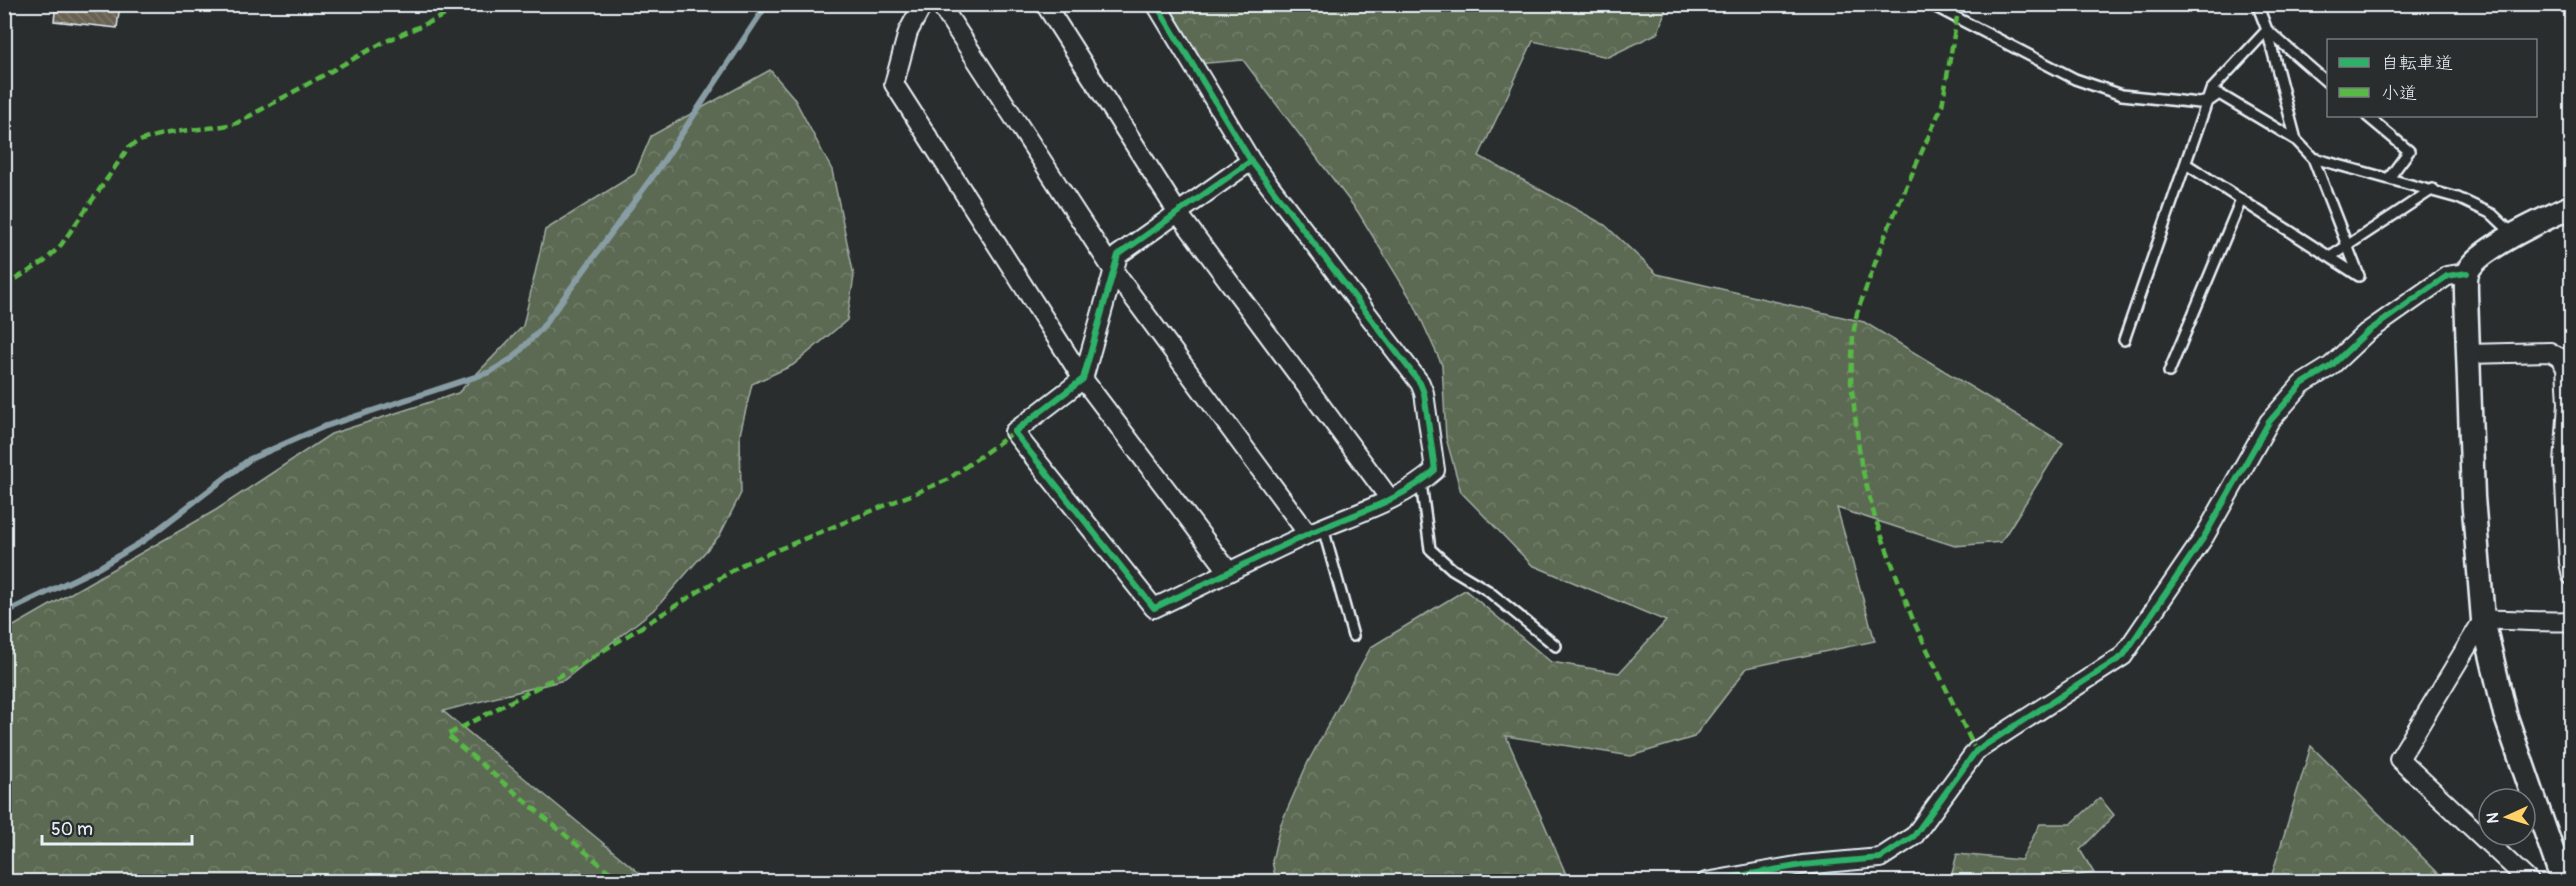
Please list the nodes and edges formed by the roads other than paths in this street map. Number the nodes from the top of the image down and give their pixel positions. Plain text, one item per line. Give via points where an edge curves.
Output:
1 (923, 4) edge
2 (940, 4) edge
3 (1045, 4) edge
4 (1156, 4) edge
5 (1930, 4) edge
6 (2257, 4) edge
7 (2267, 30) junction
8 (2327, 82) edge
9 (2209, 101) junction
10 (2368, 117) edge
11 (2296, 140) junction
12 (2313, 158) junction
13 (1251, 161) junction
14 (2187, 164) junction
15 (2389, 178) junction
16 (2433, 189) junction
17 (2241, 200) junction
18 (2571, 206) edge
19 (1178, 213) junction
20 (2514, 235) junction
21 (2347, 246) junction
22 (2330, 257) junction
23 (1113, 270) junction
24 (2467, 273) junction
25 (2124, 340) dead end
26 (2565, 353) edge
27 (2469, 354) junction
28 (2169, 372) dead end
29 (1083, 379) junction
30 (1420, 483) junction
31 (1390, 499) junction
32 (1316, 531) junction
33 (1229, 572) junction
34 (2571, 576) edge
35 (2483, 620) junction
36 (2571, 621) edge
37 (1353, 636) dead end
38 (1556, 646) dead end
39 (1706, 882) edge
40 (2530, 882) edge
41 (2563, 882) edge

1 - 29 street via 909,32 894,84
2 - 23 street
3 - 19 street
4 - 13 street
5 - 9 lane via 2075,79 2122,95
6 - 7 lane
7 - 8 lane
7 - 9 lane via 2211,90
7 - 11 lane
9 - 11 lane via 2219,94
9 - 14 lane
10 - 15 lane via 2409,151
11 - 12 lane
12 - 15 lane
12 - 21 lane
13 - 19 street
13 - 30 street via 1420,383 1435,470
14 - 17 lane
14 - 25 lane
15 - 16 lane
16 - 20 lane via 2492,213
16 - 21 lane
17 - 22 lane
17 - 28 lane
18 - 20 street
19 - 23 street via 1119,255
19 - 31 street
20 - 24 street via 2475,260
21 - 22 lane
21 - 22 lane via 2359,276
23 - 29 street
23 - 32 street
24 - 27 street
24 - 39 street via 2447,276 2302,384 2269,422 2204,537 2123,656 1976,751 1914,836 1880,858 1802,865
26 - 27 street
26 - 34 street via 2568,403 2564,464
27 - 35 street via 2473,496
29 - 33 street
29 - 33 street via 1014,432 1154,608
30 - 31 street
30 - 38 lane via 1430,549
31 - 32 street
32 - 33 street
32 - 37 lane
35 - 36 street
35 - 40 street via 2399,759
35 - 41 street via 2505,714

